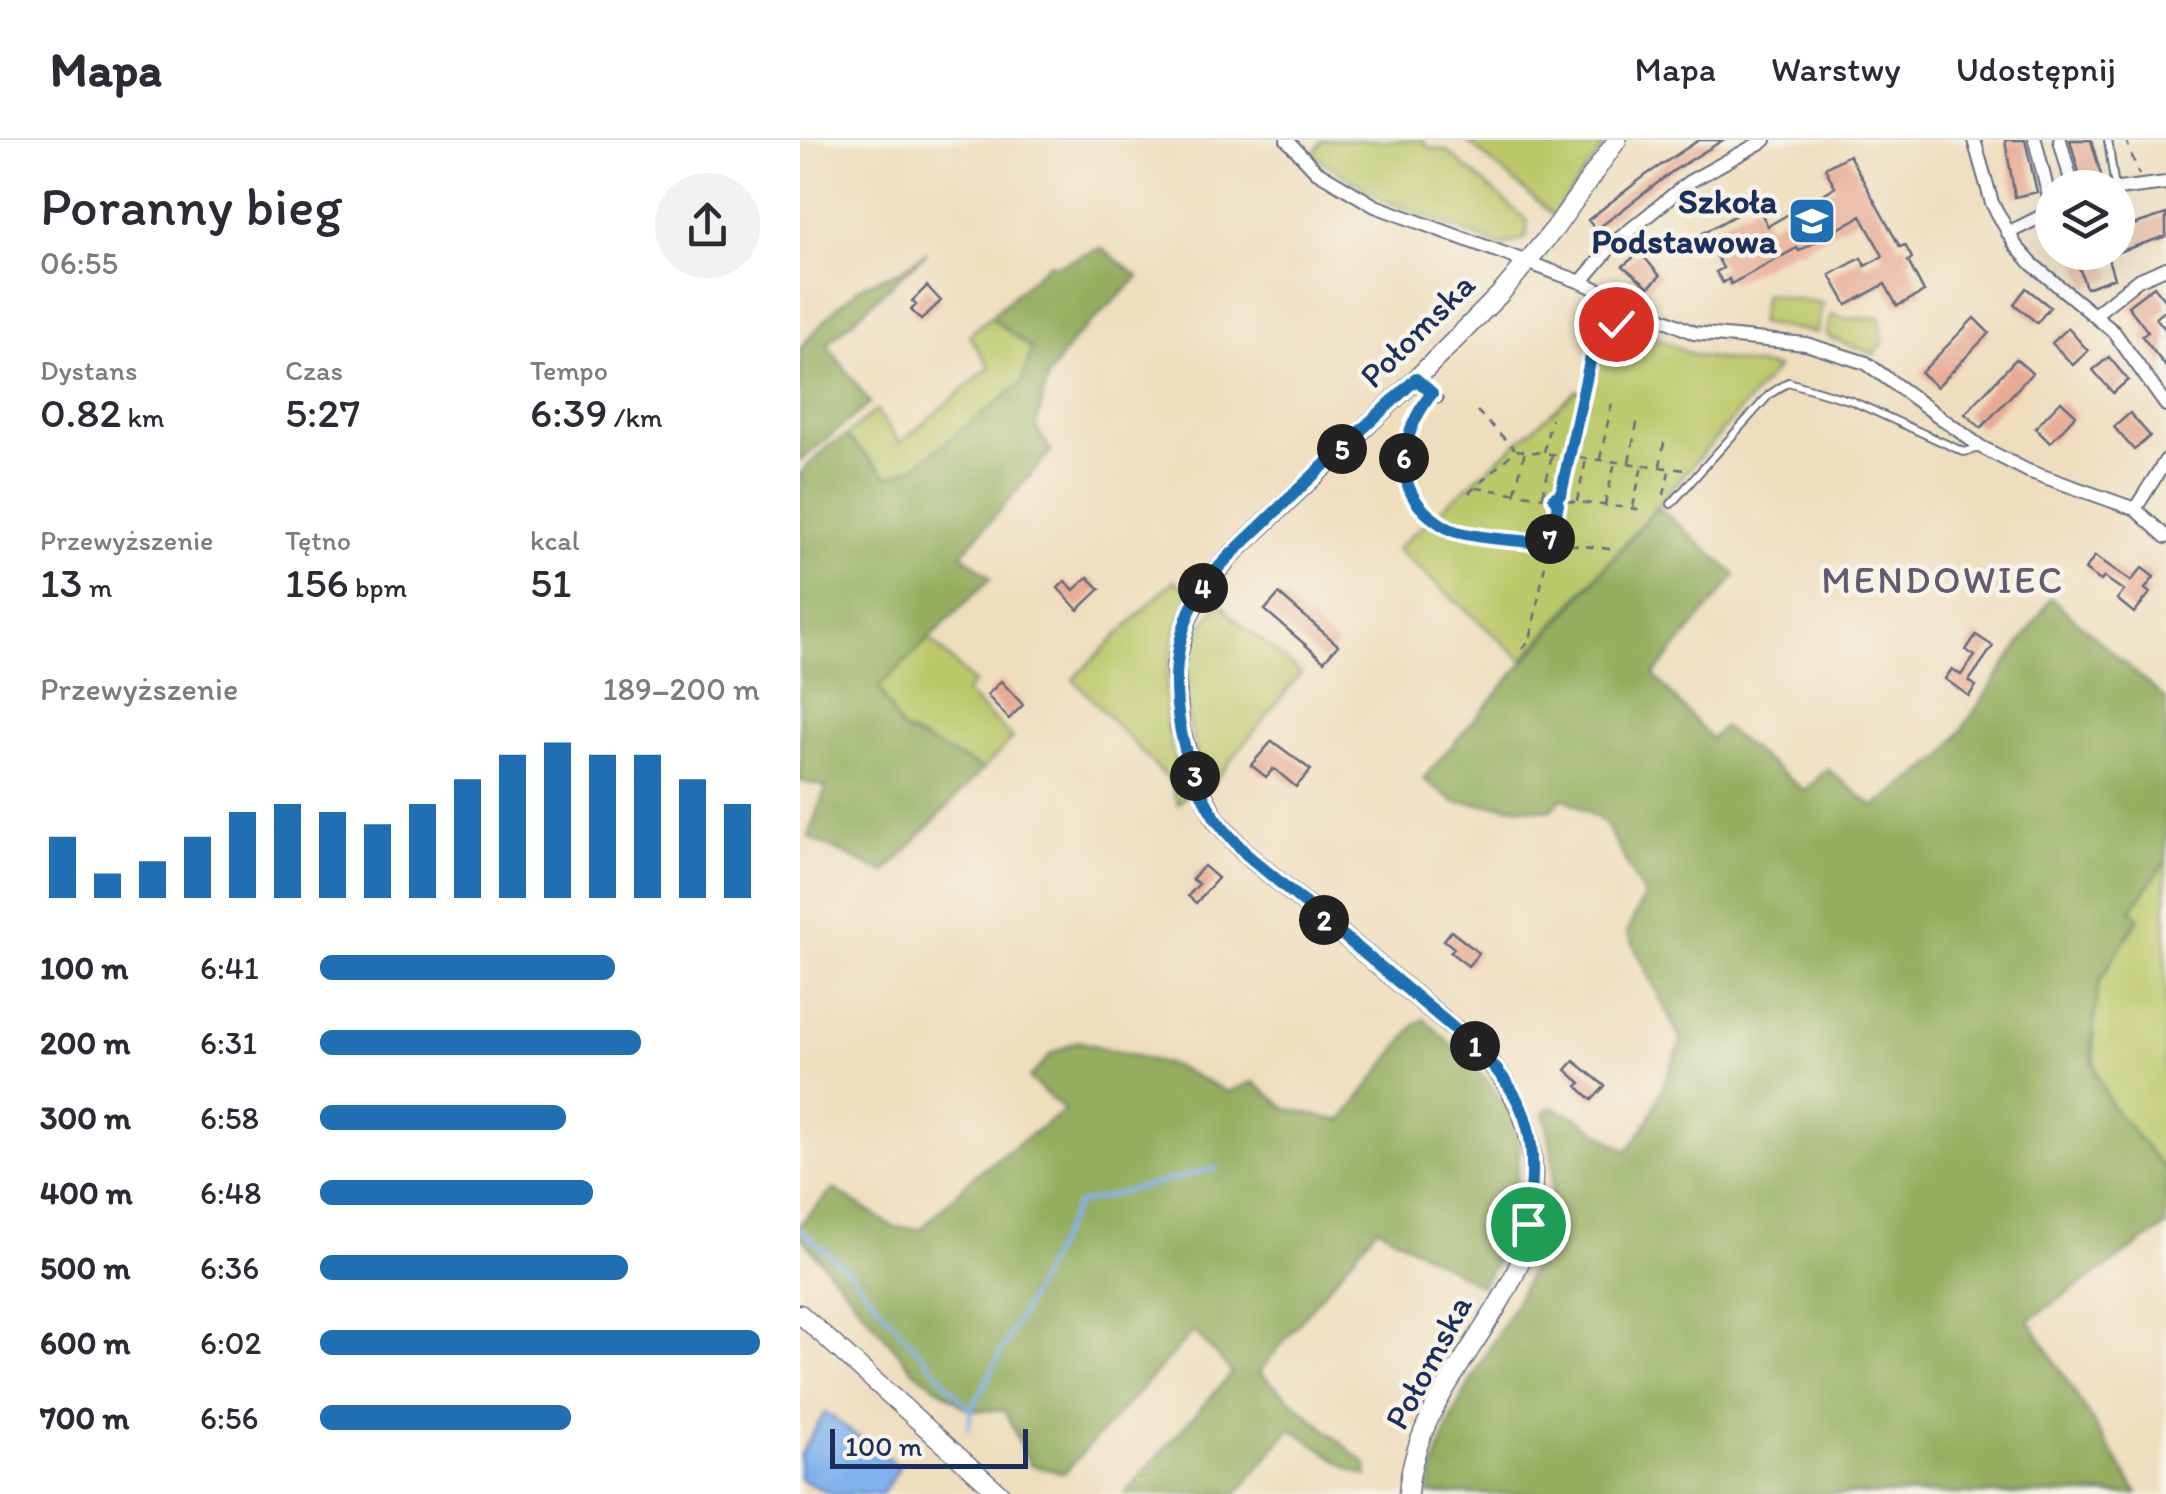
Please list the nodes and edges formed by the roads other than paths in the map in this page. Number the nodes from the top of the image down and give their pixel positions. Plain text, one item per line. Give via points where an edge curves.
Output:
1 (1287, 140) edge
2 (1616, 140) edge
3 (1765, 140) edge
4 (1974, 140) edge
5 (2036, 140) edge
6 (2060, 140) edge
7 (2108, 140) edge
8 (2043, 170) edge
9 (2069, 170) edge
10 (2113, 170) edge
11 (2166, 182) edge
12 (2135, 187) edge
13 (2035, 219) edge
14 (2008, 233) junction
15 (1528, 262) junction
16 (2166, 268) edge
17 (1582, 282) junction
18 (2094, 314) junction
19 (1416, 379) junction
20 (1439, 400) dead end
21 (2166, 405) edge
22 (1981, 447) junction
23 (2166, 460) edge
24 (1671, 504) dead end
25 (2135, 509) junction
26 (2166, 537) edge
27 (800, 1314) edge
28 (1000, 1494) edge
29 (1408, 1494) edge

1 - 15 street via 1316,171 1375,206
2 - 15 street, Połomska
3 - 17 street via 1689,182 1614,243
4 - 14 street
5 - 8 street
6 - 9 street
7 - 10 lane
11 - 12 street
13 - 14 street
14 - 18 street via 2032,264
15 - 17 street
15 - 19 street, Połomska
16 - 18 street
17 - 22 street via 1694,333 1806,344 1866,363
18 - 21 street
19 - 20 lane
19 - 29 street, Połomska via 1202,588 1176,667 1180,728 1216,820 1246,854 1476,1047 1518,1098 1530,1128 1534,1165 1518,1266 1416,1445
22 - 24 lane via 1964,452 1852,401 1788,382
22 - 25 street
23 - 25 street
25 - 26 street
27 - 28 street

